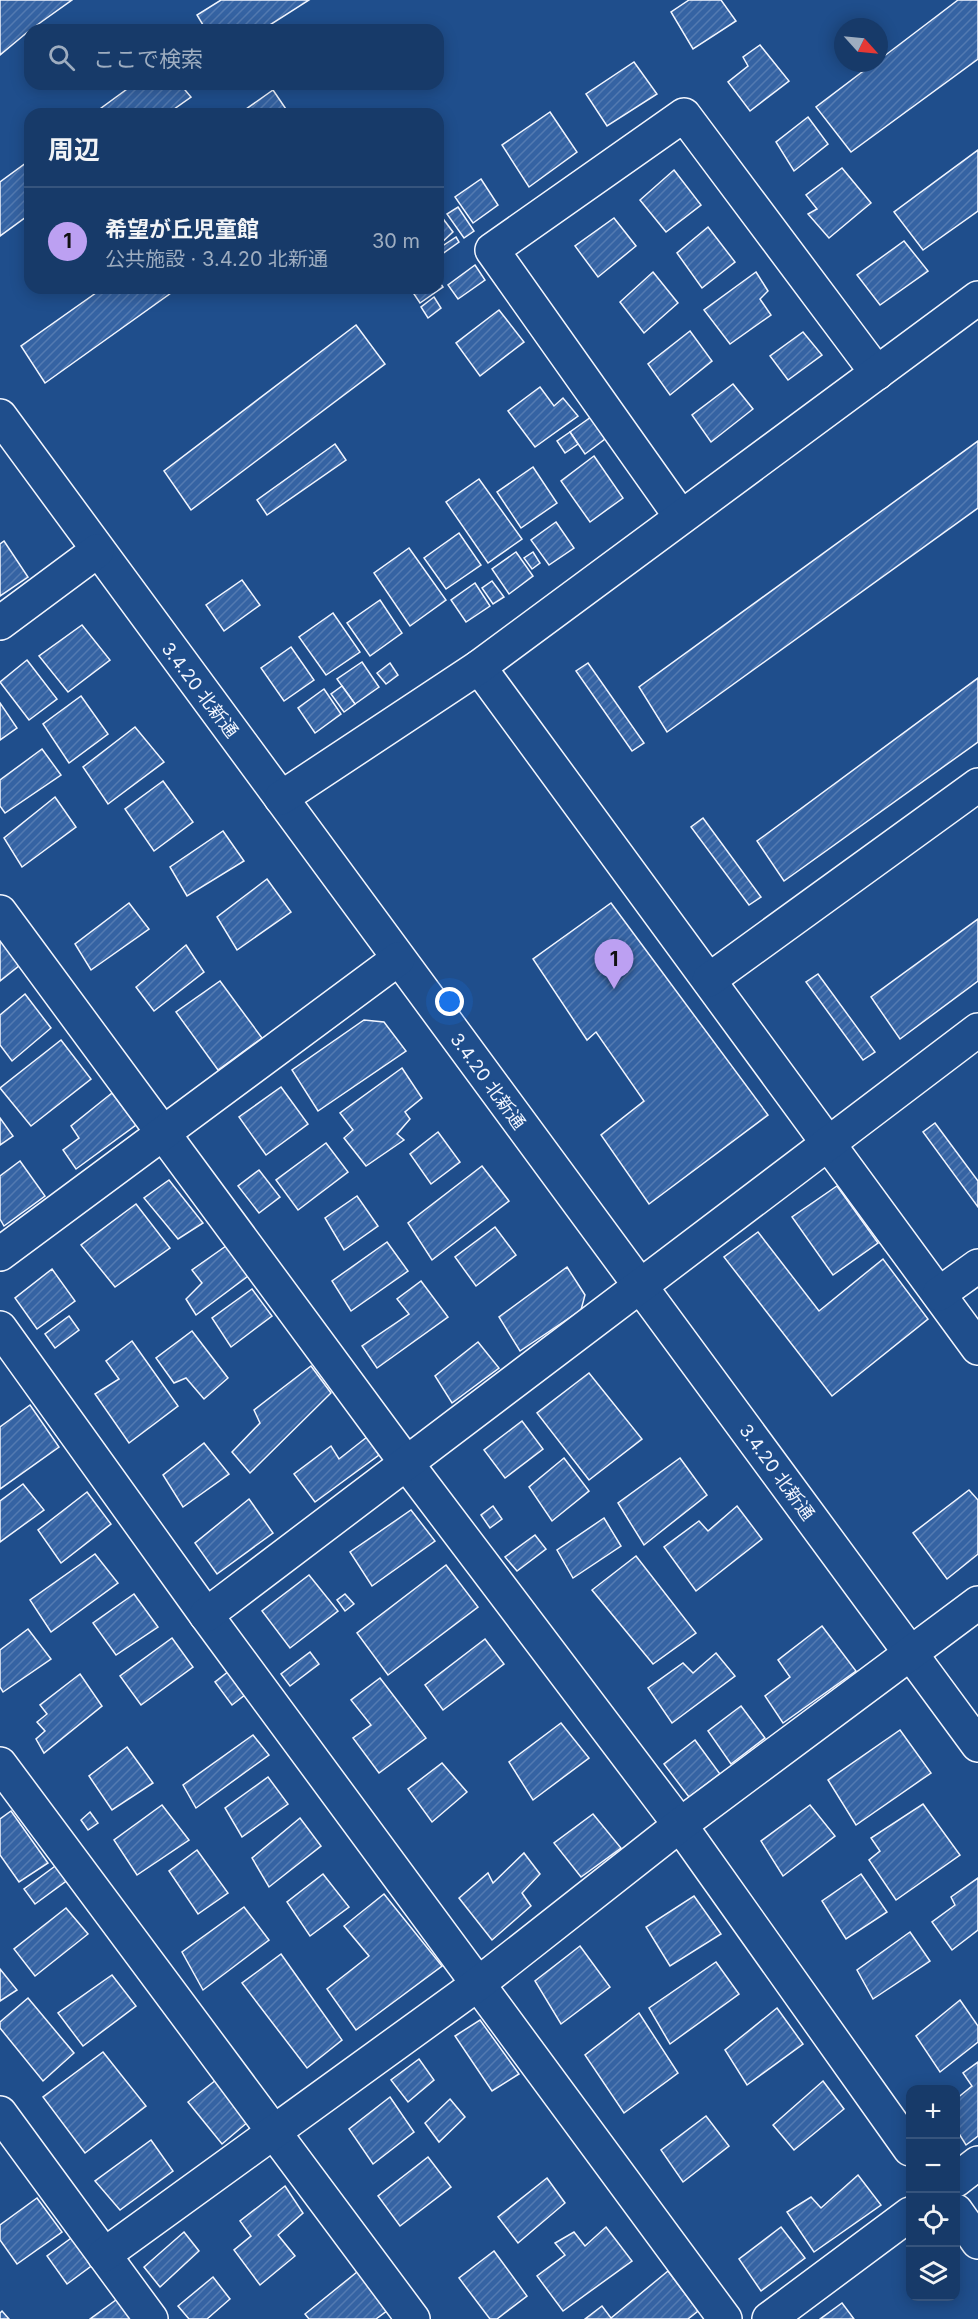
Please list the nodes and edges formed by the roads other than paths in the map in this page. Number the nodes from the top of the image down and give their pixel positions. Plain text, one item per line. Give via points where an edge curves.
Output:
1 (978, 298) edge
2 (877, 373) junction
3 (0, 416) edge
4 (681, 517) junction
5 (97, 551) junction
6 (0, 624) edge
7 (478, 667) junction
8 (978, 785) edge
9 (281, 798) junction
10 (0, 912) edge
11 (398, 959) junction
12 (709, 980) junction
13 (978, 1030) edge
14 (164, 1132) junction
15 (828, 1142) junction
16 (0, 1254) edge
17 (978, 1266) edge
18 (640, 1287) junction
19 (939, 1294) junction
20 (0, 1328) edge
21 (978, 1348) edge
22 (407, 1464) junction
23 (978, 1603) edge
24 (206, 1615) junction
25 (911, 1653) junction
26 (978, 1744) edge
27 (1, 1767) edge
28 (680, 1825) junction
29 (478, 1984) junction
30 (0, 2113) edge
31 (273, 2132) junction
32 (906, 2143) edge
33 (978, 2163) edge
34 (960, 2177) edge
35 (906, 2217) edge
36 (960, 2217) edge
37 (978, 2242) edge
38 (104, 2254) junction
39 (151, 2319) edge
40 (413, 2319) edge
41 (725, 2319) edge
42 (769, 2319) edge

1 - 2 street
2 - 4 street
2 - 4 street via 684,115 492,250
3 - 5 street, 3.4.20 北新通
4 - 7 street
5 - 6 street
5 - 9 street, 3.4.20 北新通
7 - 9 street
7 - 12 street
8 - 12 street
9 - 11 street, 3.4.20 北新通
10 - 14 street
11 - 14 street
11 - 18 street, 3.4.20 北新通
12 - 15 street
13 - 15 street
14 - 16 street
14 - 22 street
15 - 18 street
15 - 19 street
17 - 19 street
18 - 22 street
18 - 25 street, 3.4.20 北新通
19 - 21 street
20 - 24 street
22 - 24 street
22 - 28 street
23 - 25 street
24 - 29 street
25 - 26 street, 3.4.20 北新通
25 - 28 street
27 - 31 street
28 - 29 street
28 - 32 street
29 - 31 street
29 - 41 street
30 - 38 street
31 - 38 street
31 - 40 street
33 - 34 street
35 - 42 street
36 - 37 street
38 - 39 street

